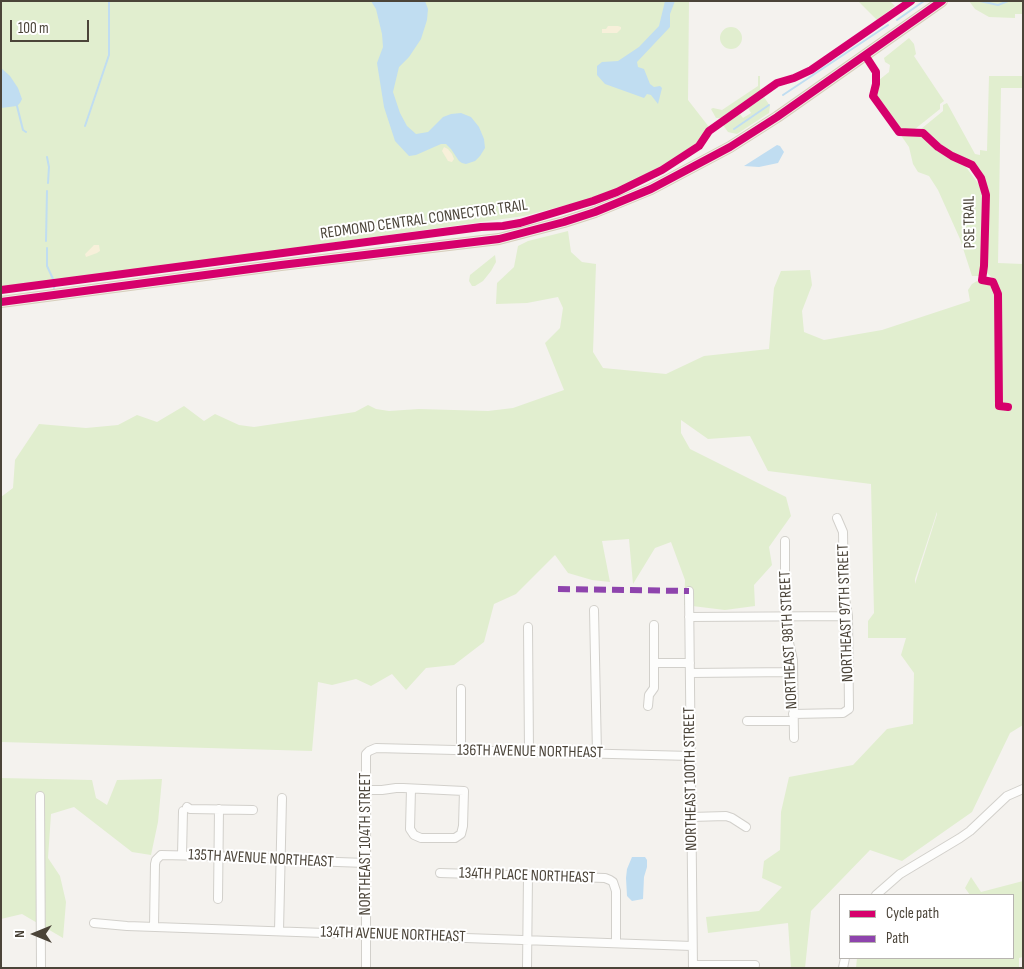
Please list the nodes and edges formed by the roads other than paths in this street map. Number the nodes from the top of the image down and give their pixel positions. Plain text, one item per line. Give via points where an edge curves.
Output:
1 (942, 1) edge
2 (1, 302) edge
3 (837, 518) dead end
4 (785, 542) dead end
5 (689, 591) dead end
6 (594, 610) dead end
7 (785, 616) junction
8 (848, 616) junction
9 (689, 617) junction
10 (654, 625) dead end
11 (528, 627) dead end
12 (654, 663) junction
13 (690, 663) junction
14 (793, 672) junction
15 (690, 673) junction
16 (460, 689) dead end
17 (648, 706) dead end
18 (793, 718) junction
19 (747, 721) dead end
20 (794, 738) dead end
21 (369, 750) joint
22 (460, 750) junction
23 (529, 752) junction
24 (597, 754) junction
25 (691, 756) junction
26 (411, 789) junction
27 (1023, 789) edge
28 (366, 790) junction
29 (40, 796) dead end
30 (282, 798) dead end
31 (219, 809) junction
32 (253, 810) dead end
33 (691, 817) junction
34 (746, 827) dead end
35 (182, 855) junction
36 (219, 856) junction
37 (281, 859) junction
38 (366, 863) junction
39 (440, 873) dead end
40 (528, 876) junction
41 (876, 894) edge
42 (218, 898) dead end
43 (94, 923) dead end
44 (154, 927) junction
45 (279, 931) junction
46 (366, 934) junction
47 (527, 939) junction
48 (616, 942) junction
49 (692, 946) junction
50 (755, 965) dead end
51 (693, 966) edge
52 (41, 968) edge
53 (366, 968) edge
54 (527, 968) edge

1 - 2 main road via 730,147 651,189 564,222 499,239
3 - 8 street, NORTHEAST 97TH STREET via 843,532 844,592
4 - 7 street, NORTHEAST 98TH STREET
5 - 9 street, NORTHEAST 100TH STREET
6 - 24 street
7 - 8 street
7 - 9 street
7 - 14 street, NORTHEAST 98TH STREET
8 - 18 street, NORTHEAST 97TH STREET via 849,709 842,714
9 - 13 street, NORTHEAST 100TH STREET
10 - 12 street
11 - 23 street
12 - 13 street
12 - 17 street via 654,688 649,694
13 - 15 street, NORTHEAST 100TH STREET
14 - 15 street
14 - 18 street, NORTHEAST 98TH STREET
15 - 25 street, NORTHEAST 100TH STREET
16 - 22 street
18 - 19 street
18 - 20 street, NORTHEAST 98TH STREET
21 - 22 street, 136TH AVENUE NORTHEAST
21 - 28 street, NORTHEAST 104TH STREET via 366,754
22 - 23 street, 136TH AVENUE NORTHEAST
23 - 24 street, 136TH AVENUE NORTHEAST
24 - 25 street, 136TH AVENUE NORTHEAST
25 - 33 street, NORTHEAST 100TH STREET
26 - 26 street via 464,790 461,834 455,838 414,835 410,829
26 - 28 street
27 - 41 street via 1007,796 970,831 900,874
28 - 38 street, NORTHEAST 104TH STREET
29 - 52 street
30 - 37 street
31 - 32 street
31 - 35 street via 185,809
31 - 36 street
33 - 34 street via 726,816
33 - 49 street, NORTHEAST 100TH STREET
35 - 36 street, 135TH AVENUE NORTHEAST
35 - 44 street, 135TH AVENUE NORTHEAST via 165,854 157,858
36 - 37 street, 135TH AVENUE NORTHEAST
36 - 42 street
37 - 38 street, 135TH AVENUE NORTHEAST
37 - 45 street
38 - 46 street, NORTHEAST 104TH STREET
39 - 40 street, 134TH PLACE NORTHEAST
40 - 47 street
40 - 48 street, 134TH PLACE NORTHEAST via 605,878 614,882
43 - 44 street, 134TH AVENUE NORTHEAST
44 - 45 street, 134TH AVENUE NORTHEAST
45 - 46 street, 134TH AVENUE NORTHEAST
46 - 47 street, 134TH AVENUE NORTHEAST
46 - 53 street, NORTHEAST 104TH STREET
47 - 48 street, 134TH AVENUE NORTHEAST
47 - 54 street
48 - 49 street, 134TH AVENUE NORTHEAST
49 - 51 street, NORTHEAST 100TH STREET
50 - 51 street

